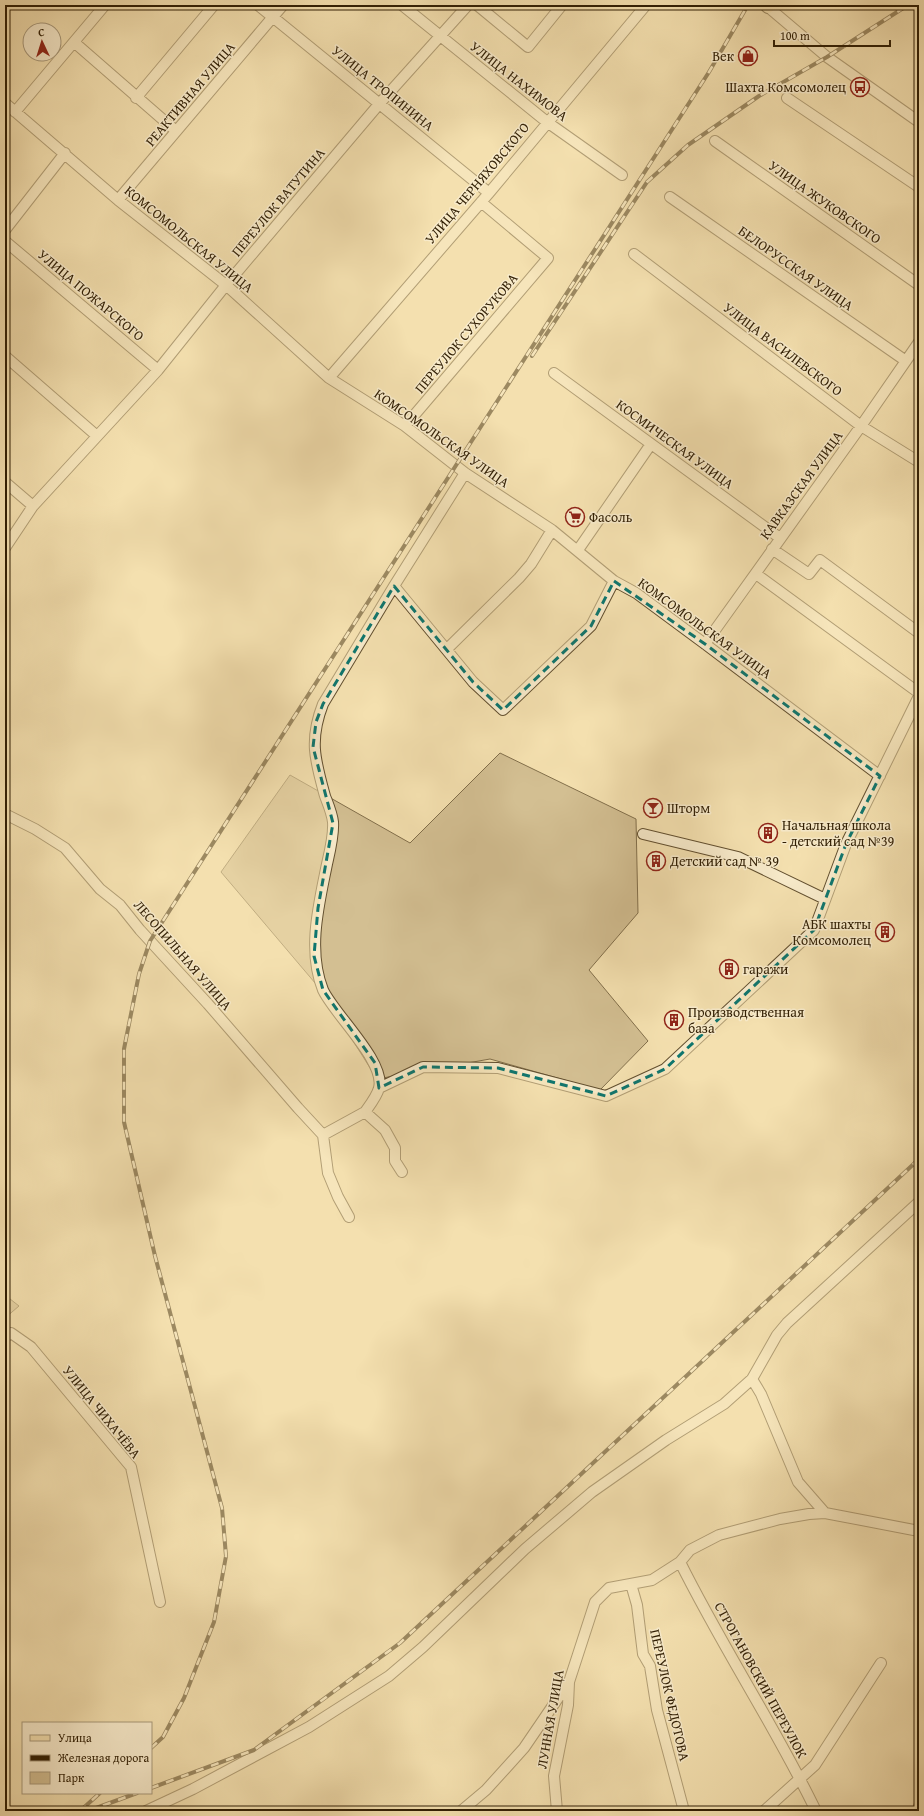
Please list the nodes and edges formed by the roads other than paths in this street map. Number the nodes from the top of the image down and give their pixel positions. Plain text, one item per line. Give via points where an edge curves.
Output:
1 (105, 5) edge
2 (214, 5) edge
3 (258, 5) edge
4 (283, 5) edge
5 (402, 5) edge
6 (468, 5) edge
7 (477, 5) edge
8 (562, 5) edge
9 (646, 5) edge
10 (767, 6) edge
11 (273, 17) junction
12 (440, 37) junction
13 (74, 42) junction
14 (136, 98) junction
15 (787, 98) dead end
16 (5, 103) edge
17 (380, 103) junction
18 (15, 112) junction
19 (547, 122) junction
20 (919, 122) edge
21 (176, 131) junction
22 (715, 141) dead end
23 (65, 154) junction
24 (622, 175) dead end
25 (919, 187) edge
26 (489, 193) junction
27 (670, 197) dead end
28 (118, 200) junction
29 (481, 202) junction
30 (5, 230) edge
31 (5, 241) edge
32 (634, 254) dead end
33 (226, 285) junction
34 (919, 285) edge
35 (919, 342) edge
36 (5, 356) edge
37 (906, 361) junction
38 (158, 370) junction
39 (554, 373) dead end
40 (329, 378) junction
41 (405, 426) junction
42 (862, 426) junction
43 (97, 436) junction
44 (651, 444) junction
45 (919, 462) edge
46 (465, 473) junction
47 (5, 482) edge
48 (33, 506) junction
49 (552, 530) junction
50 (780, 538) junction
51 (5, 548) edge
52 (578, 550) junction
53 (772, 550) junction
54 (756, 574) junction
55 (614, 581) junction
56 (394, 586) junction
57 (919, 633) edge
58 (705, 644) junction
59 (447, 649) junction
60 (919, 695) edge
61 (880, 776) junction
62 (5, 814) edge
63 (643, 834) dead end
64 (825, 899) junction
65 (379, 1088) junction
66 (365, 1112) junction
67 (323, 1135) junction
68 (402, 1172) dead end
69 (919, 1202) edge
70 (349, 1217) dead end
71 (5, 1337) edge
72 (752, 1379) junction
73 (825, 1513) junction
74 (919, 1531) edge
75 (680, 1562) junction
76 (631, 1584) junction
77 (160, 1602) dead end
78 (881, 1663) dead end
79 (569, 1682) junction
80 (801, 1780) junction
81 (919, 1806) edge
82 (146, 1811) edge
83 (461, 1811) edge
84 (557, 1811) edge
85 (684, 1811) edge
86 (764, 1811) edge
87 (816, 1811) edge
88 (918, 1811) edge

1 - 13 street
2 - 14 street
3 - 11 street, УЛИЦА ТРОПИНИНА
4 - 11 street, РЕАКТИВНАЯ УЛИЦА
5 - 12 street, УЛИЦА НАХИМОВА
6 - 12 street, ПЕРЕУЛОК ВАТУТИНА
7 - 8 street via 528,47
9 - 19 street, УЛИЦА ЧЕРНЯХОВСКОГО
10 - 20 street via 827,57
11 - 17 street, УЛИЦА ТРОПИНИНА
11 - 21 street, РЕАКТИВНАЯ УЛИЦА
12 - 17 street, ПЕРЕУЛОК ВАТУТИНА
12 - 19 street, УЛИЦА НАХИМОВА
13 - 14 street
13 - 18 street
14 - 21 street
15 - 25 street
16 - 18 street, КОМСОМОЛЬСКАЯ УЛИЦА
17 - 26 street, УЛИЦА ТРОПИНИНА
17 - 33 street, ПЕРЕУЛОК ВАТУТИНА
18 - 23 street, КОМСОМОЛЬСКАЯ УЛИЦА
19 - 24 street, УЛИЦА НАХИМОВА
19 - 26 street, УЛИЦА ЧЕРНЯХОВСКОГО
21 - 28 street, РЕАКТИВНАЯ УЛИЦА
22 - 34 street, УЛИЦА ЖУКОВСКОГО
23 - 28 street, КОМСОМОЛЬСКАЯ УЛИЦА
23 - 30 street
26 - 29 street, УЛИЦА ЧЕРНЯХОВСКОГО
27 - 37 street, БЕЛОРУССКАЯ УЛИЦА
28 - 33 street, КОМСОМОЛЬСКАЯ УЛИЦА
29 - 40 street, УЛИЦА ЧЕРНЯХОВСКОГО
29 - 41 street, ПЕРЕУЛОК СУХОРУКОВА via 548,258
31 - 38 street, УЛИЦА ПОЖАРСКОГО
32 - 42 street, УЛИЦА ВАСИЛЕВСКОГО
33 - 38 street, ПЕРЕУЛОК ВАТУТИНА
33 - 40 street, КОМСОМОЛЬСКАЯ УЛИЦА
35 - 37 street, КАВКАЗСКАЯ УЛИЦА
36 - 43 street
37 - 42 street, КАВКАЗСКАЯ УЛИЦА
38 - 43 street, ПЕРЕУЛОК ВАТУТИНА
39 - 44 street, КОСМИЧЕСКАЯ УЛИЦА
40 - 41 street, КОМСОМОЛЬСКАЯ УЛИЦА
41 - 46 street, КОМСОМОЛЬСКАЯ УЛИЦА
42 - 45 street, УЛИЦА ВАСИЛЕВСКОГО
42 - 50 street, КАВКАЗСКАЯ УЛИЦА
43 - 48 street, ПЕРЕУЛОК ВАТУТИНА
44 - 50 street, КОСМИЧЕСКАЯ УЛИЦА
44 - 52 street
46 - 49 street, КОМСОМОЛЬСКАЯ УЛИЦА
46 - 56 street
47 - 48 street
48 - 51 street, ПЕРЕУЛОК ВАТУТИНА
49 - 52 street, КОМСОМОЛЬСКАЯ УЛИЦА
49 - 59 street via 519,578
50 - 53 street, КАВКАЗСКАЯ УЛИЦА
52 - 55 street, КОМСОМОЛЬСКАЯ УЛИЦА
53 - 54 street, КАВКАЗСКАЯ УЛИЦА
53 - 57 street via 809,574 820,560
54 - 58 street, КАВКАЗСКАЯ УЛИЦА
54 - 60 street
55 - 58 street, КОМСОМОЛЬСКАЯ УЛИЦА
55 - 59 street via 591,626 503,710 473,682
56 - 59 street
56 - 65 street via 323,704 316,722 314,747 320,779 333,822 330,852 318,908 314,956 324,990 374,1063 380,1078
58 - 61 street, КОМСОМОЛЬСКАЯ УЛИЦА
60 - 61 street
61 - 64 street via 846,844
62 - 67 street, ЛЕСОПИЛЬНАЯ УЛИЦА via 65,848 100,889 120,905
63 - 64 street via 738,857
64 - 65 street via 814,930 665,1069 606,1096 498,1068 423,1067
65 - 66 street
66 - 67 street
66 - 68 street via 385,1130 395,1148 396,1161
67 - 70 street via 328,1173
69 - 72 street via 787,1323 777,1335
71 - 77 street, УЛИЦА ЧИХАЧЁВА via 11,1332 30,1347 130,1467
72 - 73 street via 761,1394 798,1482
72 - 82 street via 724,1404 666,1440 592,1492 525,1549 389,1676 309,1727
73 - 74 street, ЛУННАЯ УЛИЦА
73 - 75 street, ЛУННАЯ УЛИЦА via 780,1519 719,1535 690,1550
75 - 76 street, ЛУННАЯ УЛИЦА via 652,1580
75 - 80 street, СТРОГАНОВСКИЙ ПЕРЕУЛОК
76 - 79 street, ЛУННАЯ УЛИЦА via 609,1588 595,1602
76 - 85 street, ПЕРЕУЛОК ФЕДОТОВА via 643,1654 650,1666 657,1710
78 - 80 street via 816,1765
79 - 83 street via 524,1748 486,1790
79 - 84 street, ЛУННАЯ УЛИЦА via 568,1705 554,1776
80 - 86 street
80 - 87 street, СТРОГАНОВСКИЙ ПЕРЕУЛОК
81 - 88 street

